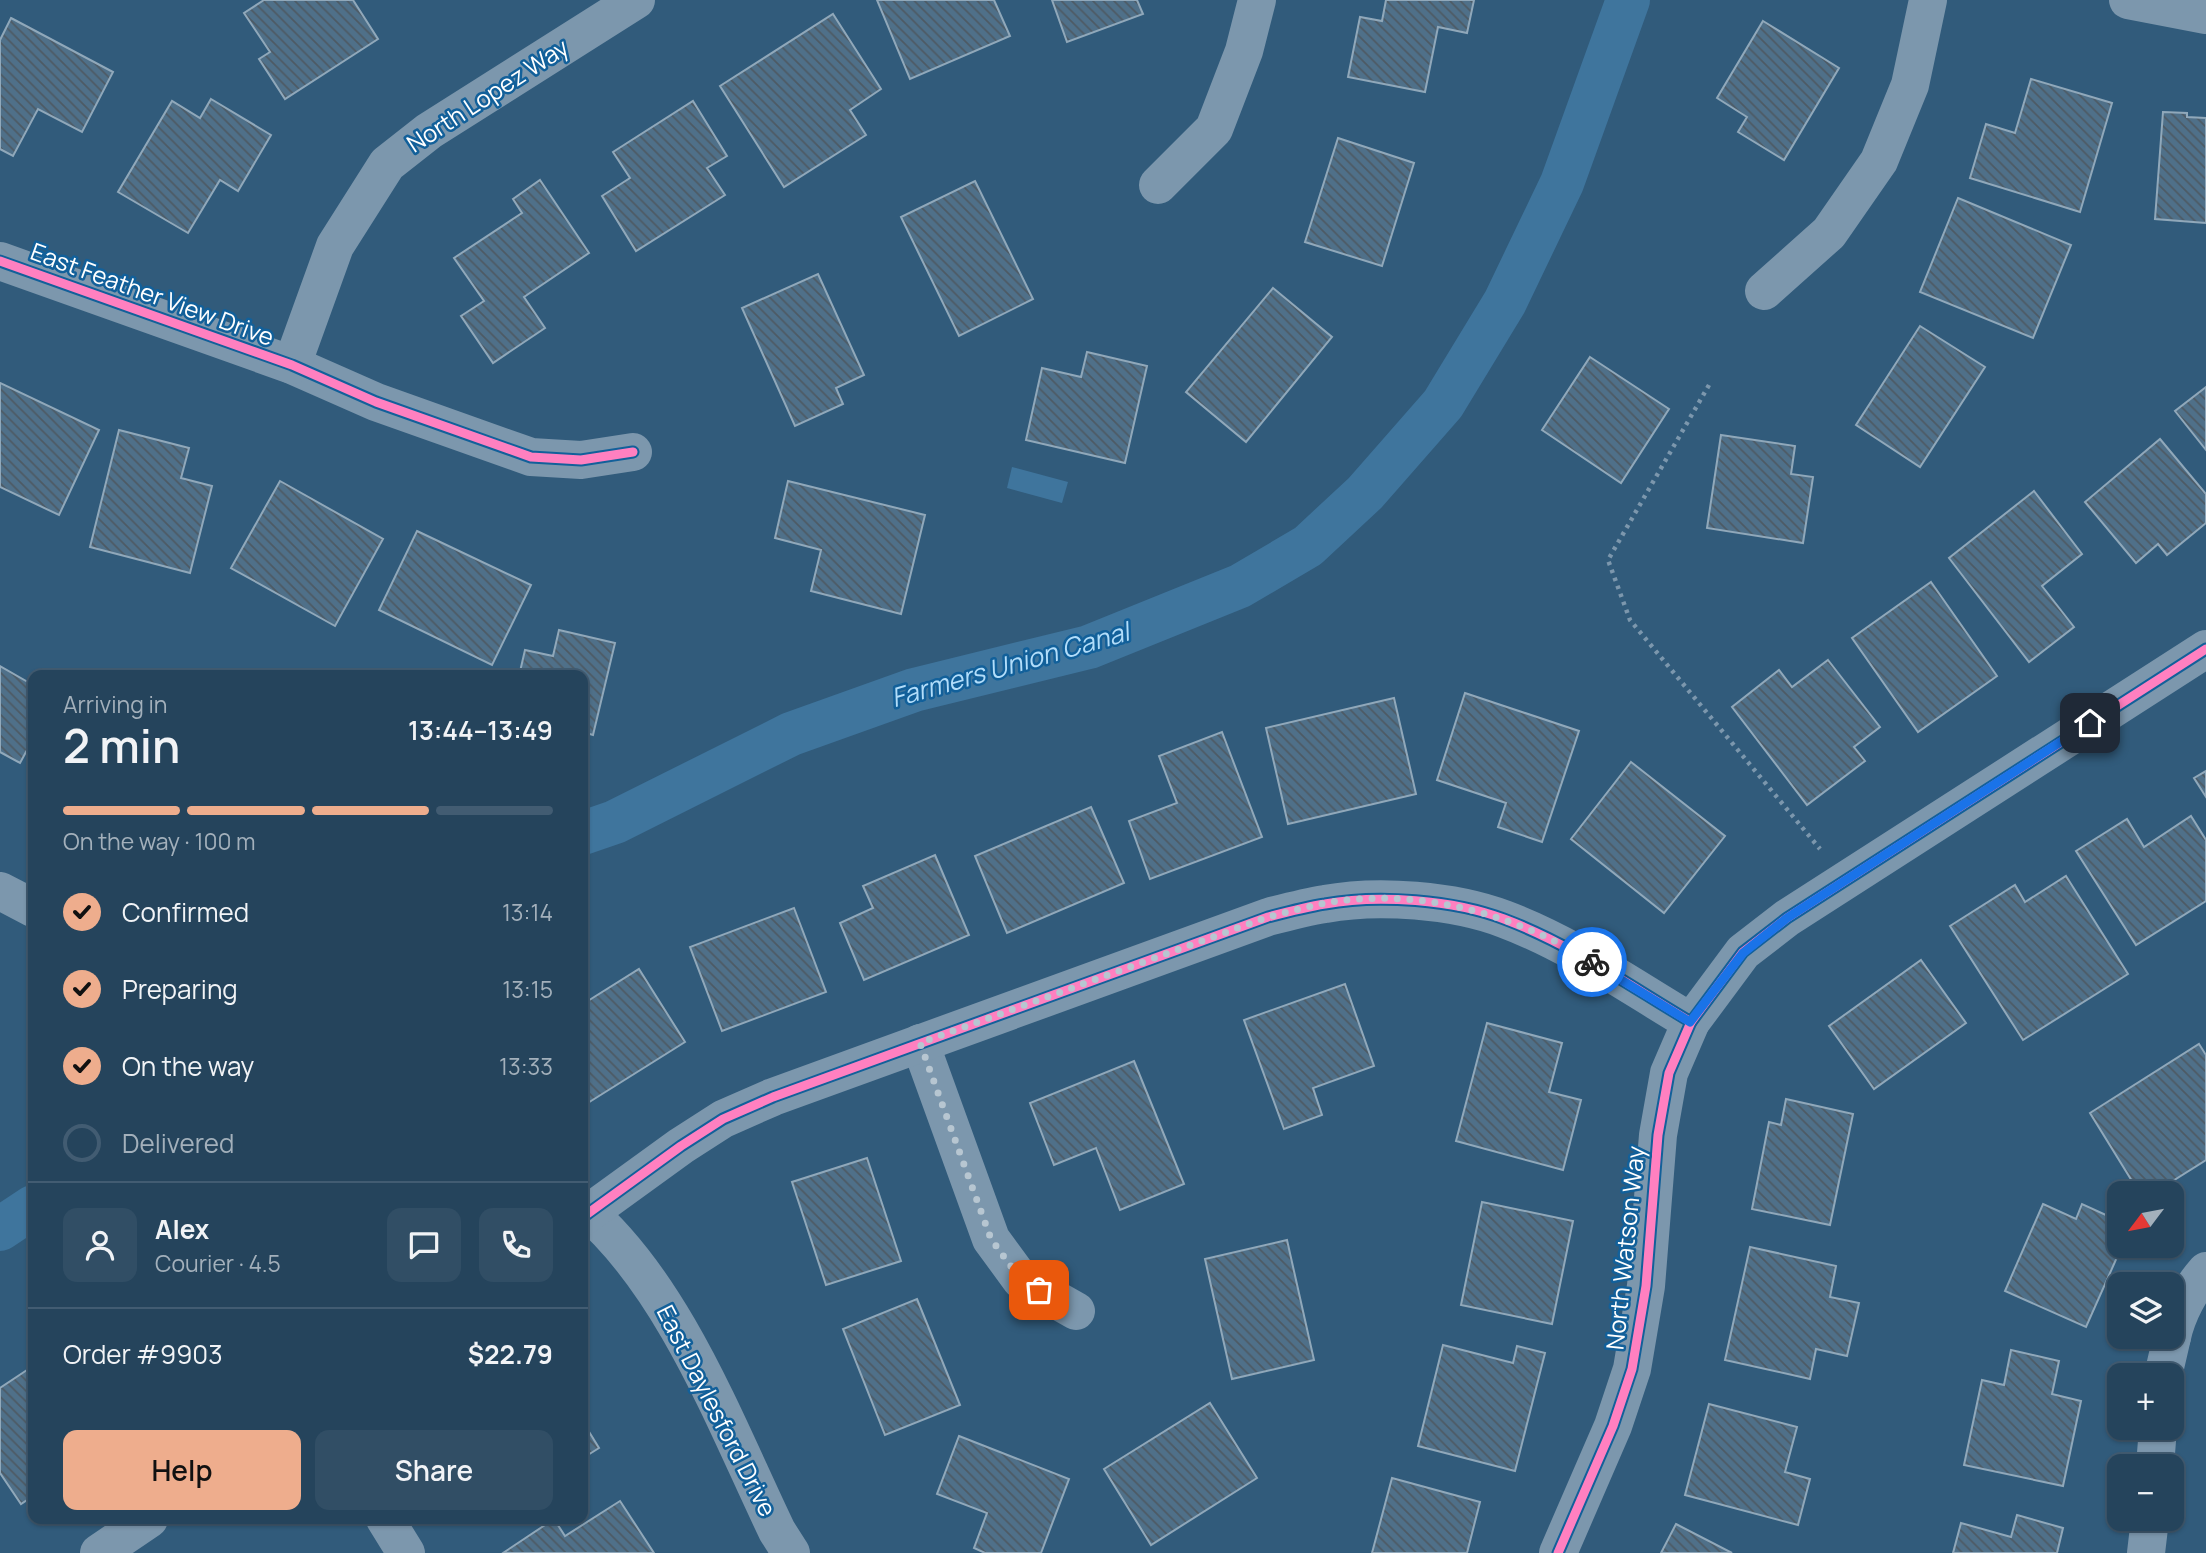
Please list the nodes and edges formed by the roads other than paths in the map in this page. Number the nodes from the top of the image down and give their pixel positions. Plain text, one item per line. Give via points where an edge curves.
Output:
1 (636, 0) edge
2 (1257, 0) edge
3 (1928, 0) edge
4 (2128, 0) edge
5 (2206, 15) edge
6 (1157, 185) dead end
7 (0, 261) edge
8 (1764, 291) dead end
9 (292, 365) junction
10 (633, 452) dead end
11 (2206, 649) edge
12 (0, 891) edge
13 (28, 905) edge
14 (1690, 1022) junction
15 (920, 1043) junction
16 (588, 1211) edge
17 (588, 1216) edge
18 (2206, 1271) edge
19 (2184, 1307) edge
20 (1076, 1311) dead end
21 (142, 1524) edge
22 (388, 1524) edge
23 (2149, 1531) edge
24 (99, 1553) edge
25 (405, 1553) edge
26 (791, 1553) edge
27 (1558, 1553) edge
28 (2146, 1553) edge

1 - 9 street, North Lopez Way via 429,131 387,164 335,246
2 - 6 street via 1244,51 1214,129
3 - 8 street via 1910,85 1879,161 1829,233
4 - 5 street
7 - 9 street, East Feather View Drive
9 - 10 street, East Feather View Drive via 376,402 531,457 581,460
11 - 14 street, North Watson Way via 1787,918 1743,953
12 - 13 street
14 - 15 street via 1580,954 1503,918 1441,903 1386,899 1327,903 1268,917
14 - 27 street, North Watson Way via 1669,1073 1658,1135 1646,1286 1632,1369 1614,1426
15 - 16 street via 723,1119
15 - 20 street via 991,1239 1021,1280
17 - 26 street, East Daylesford Drive via 624,1251 683,1335
18 - 19 street
21 - 24 street
22 - 25 street
23 - 28 street

